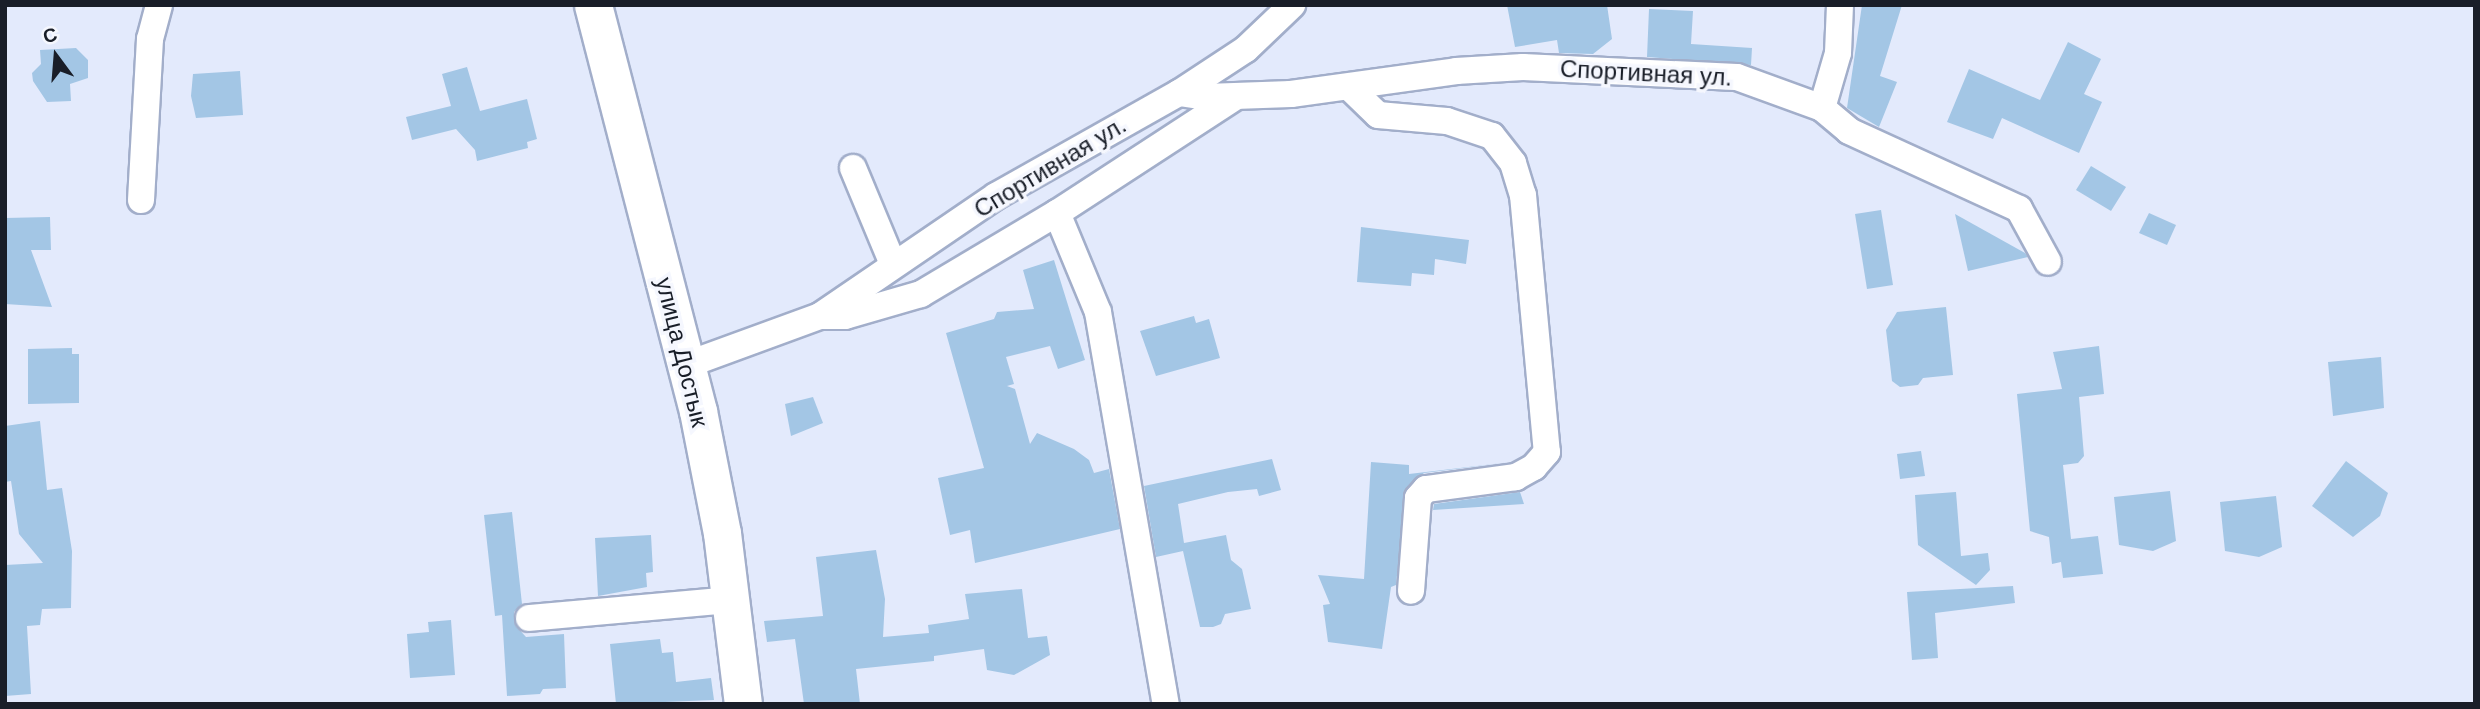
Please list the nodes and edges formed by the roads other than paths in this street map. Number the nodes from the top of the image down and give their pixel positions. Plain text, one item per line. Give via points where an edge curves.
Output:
1 (159, 5) edge
2 (593, 5) edge
3 (1840, 5) edge
4 (1282, 10) edge
5 (1351, 89) junction
6 (1179, 93) junction
7 (1236, 97) junction
8 (1822, 108) junction
9 (853, 168) dead end
10 (141, 200) dead end
11 (1057, 213) junction
12 (2049, 262) dead end
13 (893, 264) junction
14 (820, 316) junction
15 (686, 365) junction
16 (1411, 591) dead end
17 (730, 600) junction
18 (529, 618) dead end
19 (743, 704) edge
20 (1166, 704) edge

1 - 10 street via 150,39
2 - 15 main road, улица Достык
3 - 8 street via 1838,53
4 - 6 street, Спортивная ул. via 1246,49
5 - 7 street, Спортивная ул.
5 - 8 street, Спортивная ул. via 1456,71 1523,67 1655,71 1737,77
5 - 16 street via 1378,116 1447,121 1492,136 1513,163 1523,195 1546,452 1534,467 1516,477 1426,489 1418,498
6 - 7 street, Спортивная ул.
6 - 13 street, Спортивная ул. via 1020,182
7 - 11 street, Спортивная ул.
8 - 12 street, Спортивная ул. via 1849,131 2019,209
9 - 13 street
11 - 14 street, Спортивная ул. via 921,294 845,316
11 - 20 street via 1098,312
13 - 14 street, Спортивная ул.
14 - 15 street, Спортивная ул.
15 - 17 main road, улица Достык via 722,533
17 - 18 street
17 - 19 main road, улица Достык

